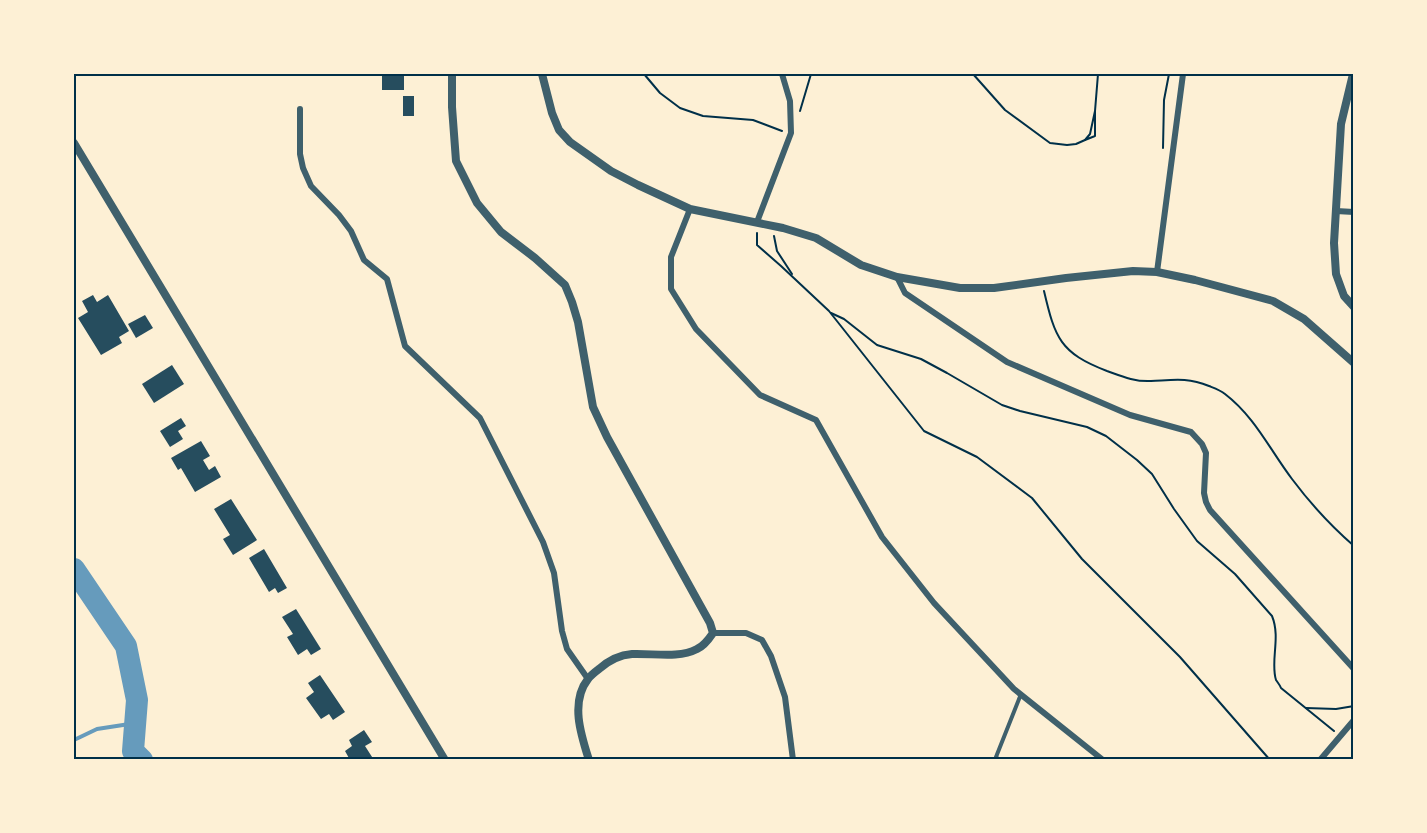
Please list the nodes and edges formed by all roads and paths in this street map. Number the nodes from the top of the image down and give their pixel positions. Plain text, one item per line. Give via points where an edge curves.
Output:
1 (452, 74) edge
2 (542, 74) edge
3 (644, 74) edge
4 (782, 74) edge
5 (811, 74) edge
6 (973, 74) edge
7 (1098, 74) edge
8 (1183, 74) edge
9 (1353, 74) edge
10 (300, 108) dead end
11 (1095, 111) junction
12 (799, 113) dead end
13 (790, 134) junction
14 (1085, 140) junction
15 (74, 143) edge
16 (690, 209) junction
17 (1336, 211) junction
18 (1353, 212) edge
19 (758, 225) junction
20 (775, 226) junction
21 (1157, 272) junction
22 (897, 276) junction
23 (795, 279) junction
24 (1042, 282) junction
25 (1353, 307) edge
26 (829, 311) junction
27 (1353, 363) edge
28 (1353, 546) edge
29 (713, 633) junction
30 (1353, 669) edge
31 (588, 679) junction
32 (1021, 694) junction
33 (1353, 706) edge
34 (1305, 708) junction
35 (1353, 720) edge
36 (1340, 736) junction
37 (441, 758) edge
38 (589, 759) edge
39 (793, 759) edge
40 (999, 759) edge
41 (1103, 759) edge
42 (1270, 759) edge
43 (1320, 759) edge

1 - 29 street via 456,161 477,203 501,231 565,285 578,322 593,407
2 - 16 street via 552,113 559,130 570,142 611,171
3 - 13 path via 680,108 703,116 753,120
4 - 13 street via 790,101
5 - 12 path
6 - 14 path via 1005,110 1050,143 1067,145
7 - 11 path
8 - 21 street
9 - 17 street via 1341,124
10 - 31 street via 300,154 311,186 351,231 364,260 387,279 405,346 480,418 543,542 554,573 567,649
11 - 14 path
11 - 14 path via 1095,136
13 - 19 street
15 - 37 street
16 - 19 street
16 - 32 street via 671,257 670,289 696,328 760,395 816,420 882,537 934,603
17 - 18 street
17 - 25 street via 1335,274
19 - 20 street
19 - 23 path via 757,245
20 - 22 street via 816,238 861,265
20 - 23 path via 777,251
21 - 24 street via 1133,271
21 - 27 street via 1273,302 1304,319
22 - 24 street via 960,288
22 - 30 street via 905,293 1007,362 1130,415 1191,432 1206,453 1204,493 1210,510
23 - 26 path
24 - 28 path via 1053,325 1071,352 1087,363 1130,379 1184,379 1222,392 1244,411 1293,480
26 - 34 path via 877,345 921,359 1002,405 1087,427 1137,460 1152,474 1197,541 1235,574 1272,616 1276,679
26 - 42 path via 924,431 977,457 1032,498 1082,559 1180,657
29 - 31 street via 699,649 684,654 630,654 606,663
29 - 39 street via 746,633 762,640 785,697
31 - 38 street via 580,695 579,709 580,730
32 - 40 lane via 996,757
32 - 41 street
33 - 34 path
34 - 36 path
35 - 36 street
36 - 43 street

